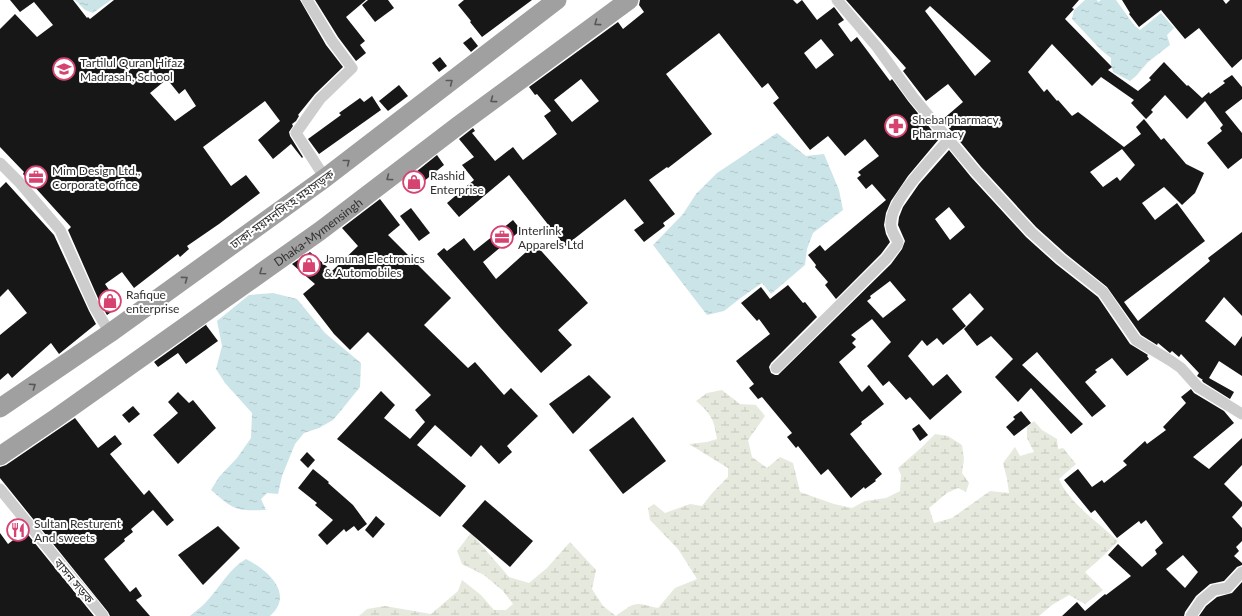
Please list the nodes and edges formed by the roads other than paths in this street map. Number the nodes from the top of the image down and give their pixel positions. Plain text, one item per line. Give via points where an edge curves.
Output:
1 (307, 0) edge
2 (557, 0) edge
3 (629, 0) edge
4 (837, 0) edge
5 (949, 139) junction
6 (0, 162) edge
7 (325, 178) junction
8 (110, 333) junction
9 (776, 368) dead end
10 (0, 408) edge
11 (1242, 414) edge
12 (0, 456) edge
13 (0, 489) edge
14 (1242, 572) edge
15 (103, 616) edge
16 (1191, 616) edge

1 - 7 street via 332,42 352,68 320,99 296,133
7 -> 2 highway, ঢাকা-ময়মনসিংহ মহাসড়ক
3 -> 12 highway, Dhaka-Mymensingh via 459,125 320,232
4 - 5 street
5 - 9 street via 899,199 892,213 892,231 897,245
5 - 11 street via 1031,232 1103,292 1136,340 1181,368 1198,387
6 - 8 street via 60,230 95,308
8 -> 7 highway, ঢাকা-ময়মনসিংহ মহাসড়ক
10 -> 8 highway, ঢাকা-ময়মনসিংহ মহাসড়ক
13 - 15 street, বাসন সড়ক
14 - 16 street via 1227,588 1214,590 1201,601

